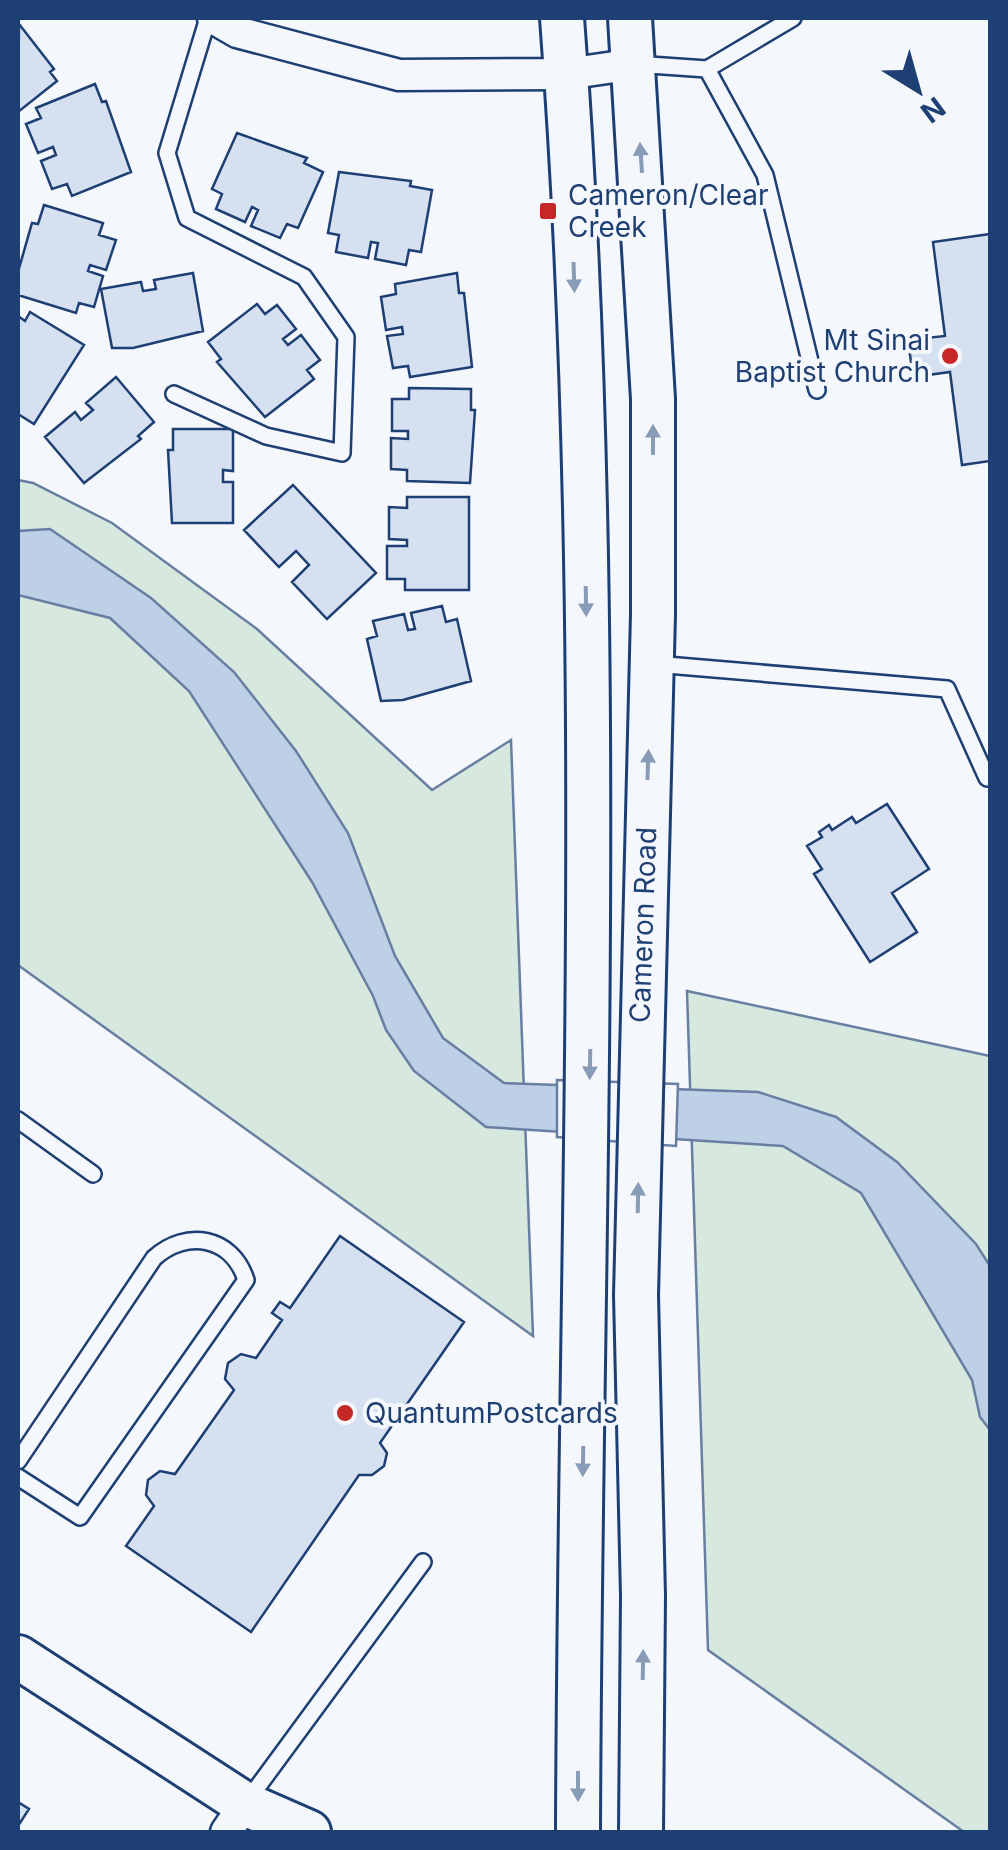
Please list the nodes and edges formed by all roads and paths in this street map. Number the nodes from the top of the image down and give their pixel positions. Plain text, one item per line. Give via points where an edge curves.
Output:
1 (211, 18) edge
2 (562, 18) edge
3 (630, 18) edge
4 (793, 18) edge
5 (635, 64) junction
6 (708, 69) junction
7 (566, 74) junction
8 (817, 390) dead end
9 (174, 394) dead end
10 (651, 664) junction
11 (987, 778) dead end
12 (18, 1120) edge
13 (93, 1174) dead end
14 (18, 1461) edge
15 (18, 1477) edge
16 (423, 1562) dead end
17 (18, 1657) edge
18 (236, 1818) edge
19 (309, 1832) edge
20 (578, 1832) edge
21 (641, 1832) edge

1 - 7 street via 237,32 399,75
1 - 9 lane via 167,153 172,170 187,218 304,277 346,337 342,453 266,436
2 - 7 main road, Cameron Road
3 - 5 main road, Cameron Road
4 - 6 lane
5 - 6 lane
5 - 7 street
10 -> 5 main road, Cameron Road via 653,399
6 - 8 lane via 765,175
7 -> 20 main road, Cameron Road via 586,559 591,967
10 - 11 lane via 947,689
21 -> 10 main road, Cameron Road via 636,1295
12 - 13 lane
14 - 15 lane via 168,1244 210,1240 241,1265 246,1280 80,1517
16 - 18 lane
17 - 18 main road
18 - 19 main road

